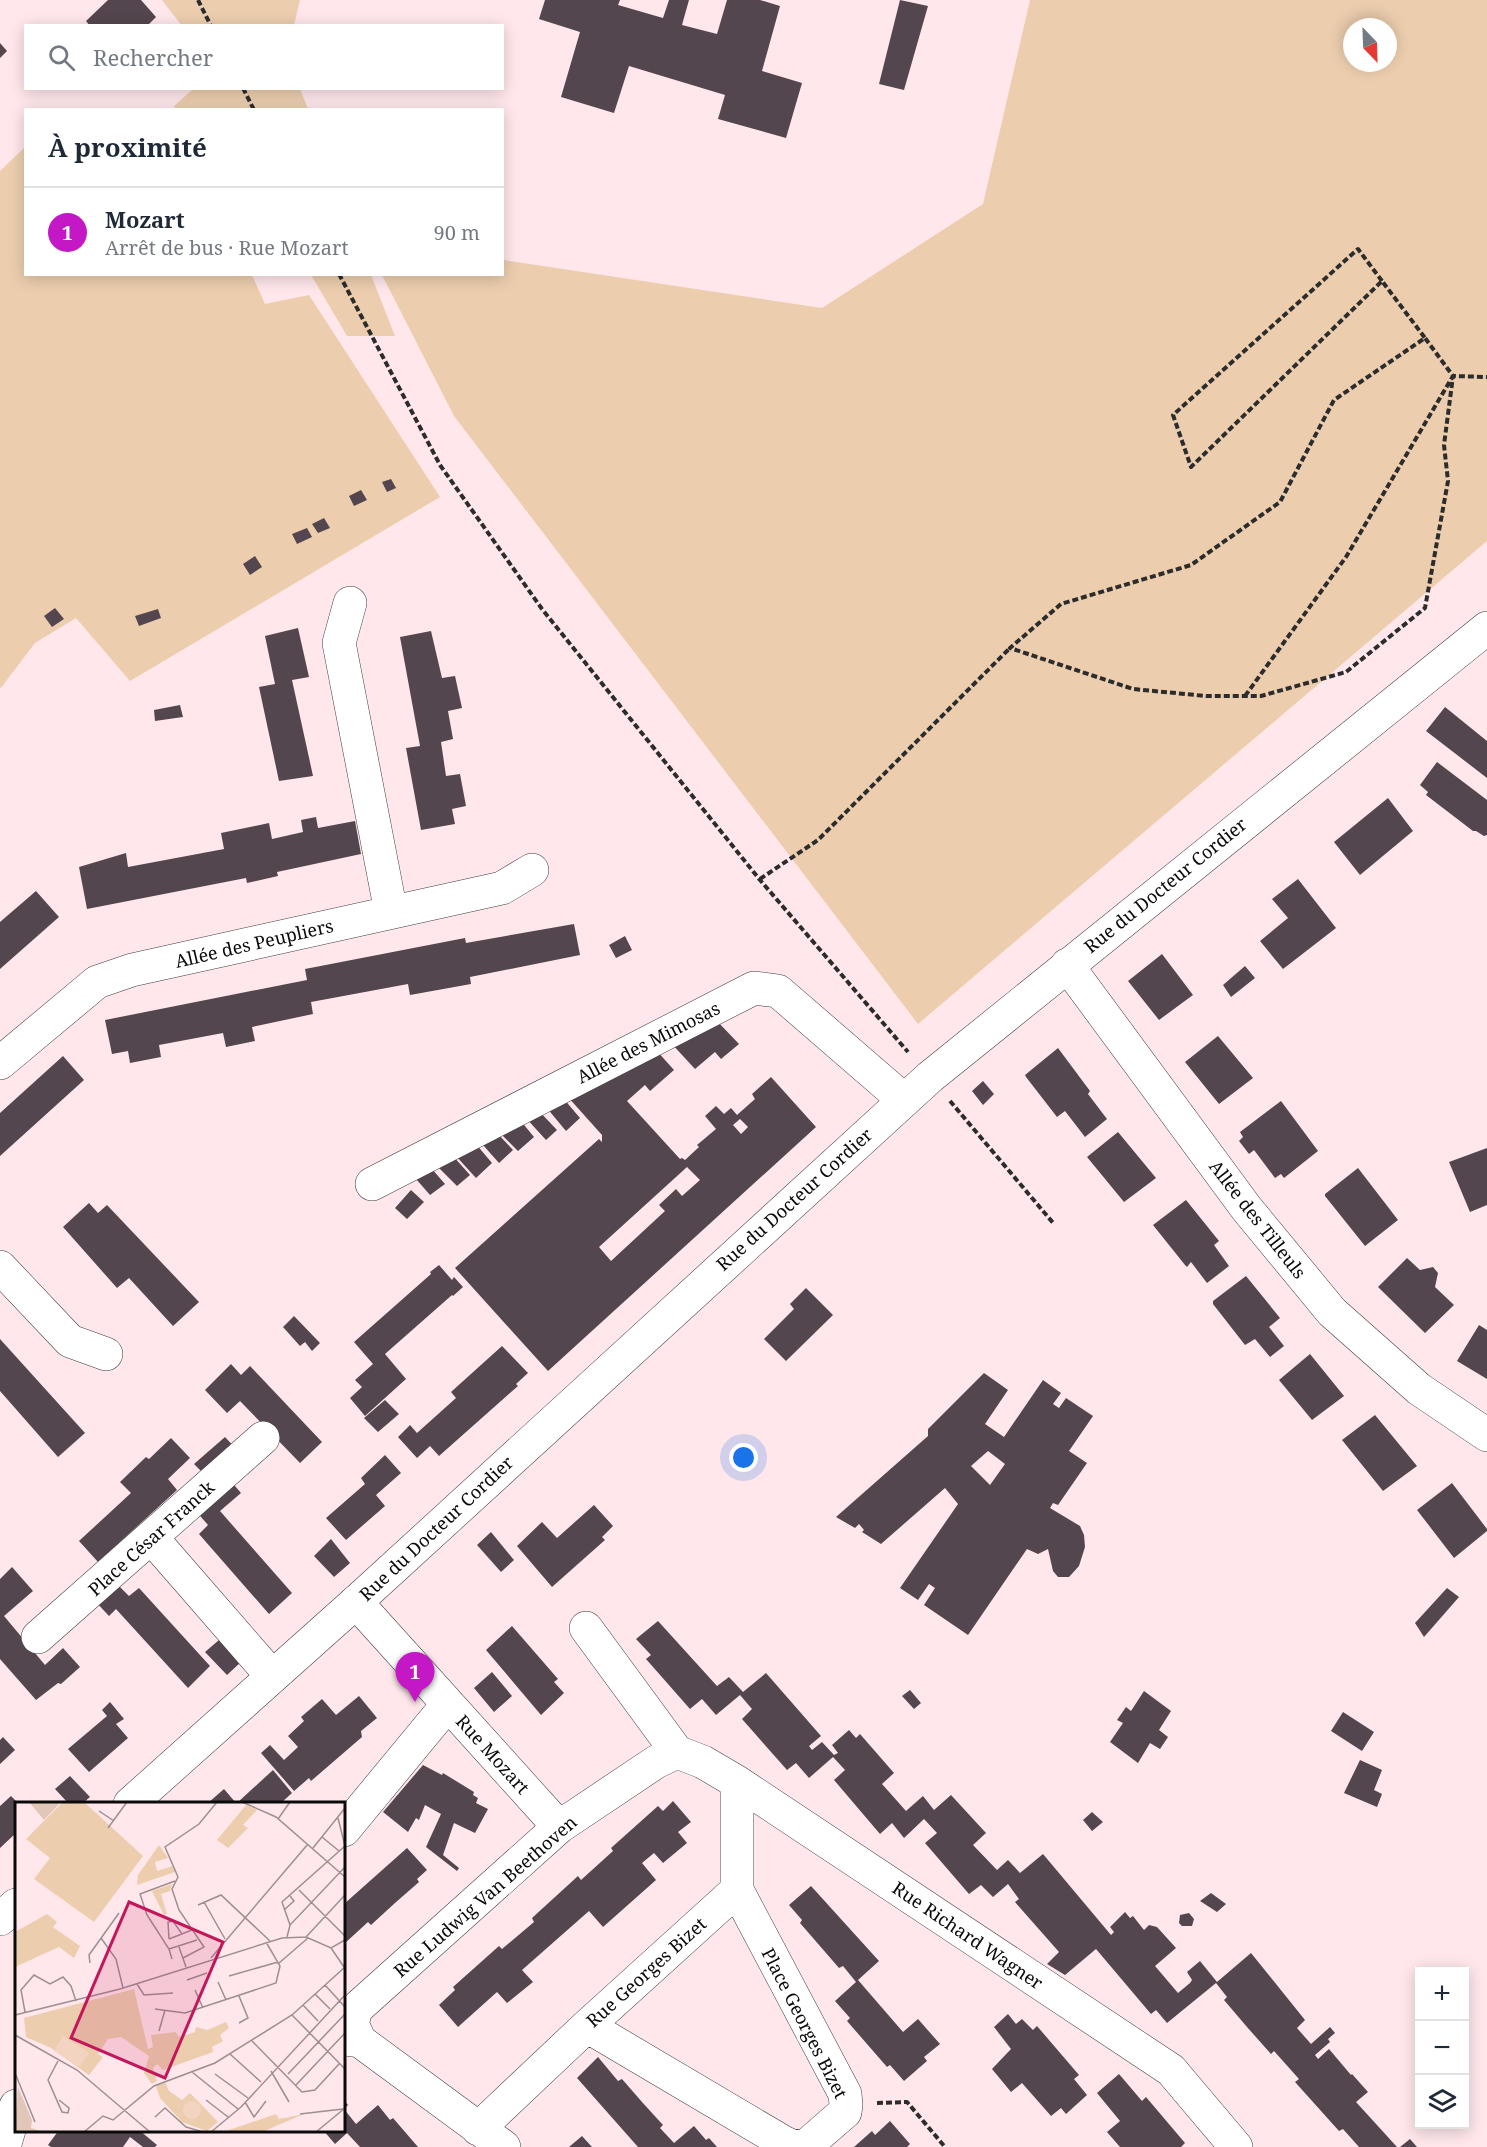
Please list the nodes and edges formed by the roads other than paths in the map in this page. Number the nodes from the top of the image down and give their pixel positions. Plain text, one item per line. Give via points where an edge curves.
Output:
1 (350, 603) dead end
2 (1487, 628) edge
3 (532, 870) dead end
4 (391, 912) junction
5 (1067, 965) junction
6 (0, 1063) edge
7 (904, 1100) junction
8 (372, 1184) dead end
9 (0, 1267) edge
10 (106, 1354) dead end
11 (1487, 1435) edge
12 (263, 1438) dead end
13 (151, 1538) junction
14 (356, 1602) junction
15 (586, 1628) dead end
16 (38, 1637) dead end
17 (272, 1676) junction
18 (448, 1704) junction
19 (677, 1752) junction
20 (737, 1782) junction
21 (131, 1802) edge
22 (559, 1827) junction
23 (345, 1829) edge
24 (737, 1890) junction
25 (587, 2026) junction
26 (352, 2040) edge
27 (15, 2109) edge
28 (491, 2138) edge
29 (4, 2147) edge
30 (1236, 2147) edge

1 - 4 street via 339,643
2 - 5 street, Rue du Docteur Cordier
3 - 4 street, Allée des Peupliers via 502,888
4 - 6 street, Allée des Peupliers via 132,970 97,982
5 - 7 street, Rue du Docteur Cordier
5 - 11 street, Allée des Tilleuls via 1247,1209 1332,1312 1419,1389
7 - 8 street, Allée des Mimosas via 778,991 754,988
7 - 14 street, Rue du Docteur Cordier
9 - 10 street via 70,1341
12 - 13 street, Place César Franck
13 - 16 street, Place César Franck
13 - 17 street
14 - 17 street, Rue du Docteur Cordier
14 - 18 street, Rue Mozart
15 - 19 street
17 - 21 street, Rue du Docteur Cordier
18 - 22 street, Rue Mozart
18 - 23 street
19 - 20 street, Rue Richard Wagner
19 - 22 street, Rue Ludwig Van Beethoven
20 - 24 street
20 - 30 street, Rue Richard Wagner via 1171,2070
22 - 26 street, Rue Ludwig Van Beethoven via 356,2009 351,2024
24 - 25 street, Rue Georges Bizet
24 - 25 street, Place Georges Bizet via 844,2094 845,2112 807,2145 794,2147
25 - 28 street, Rue Georges Bizet
26 - 28 street
27 - 29 street

